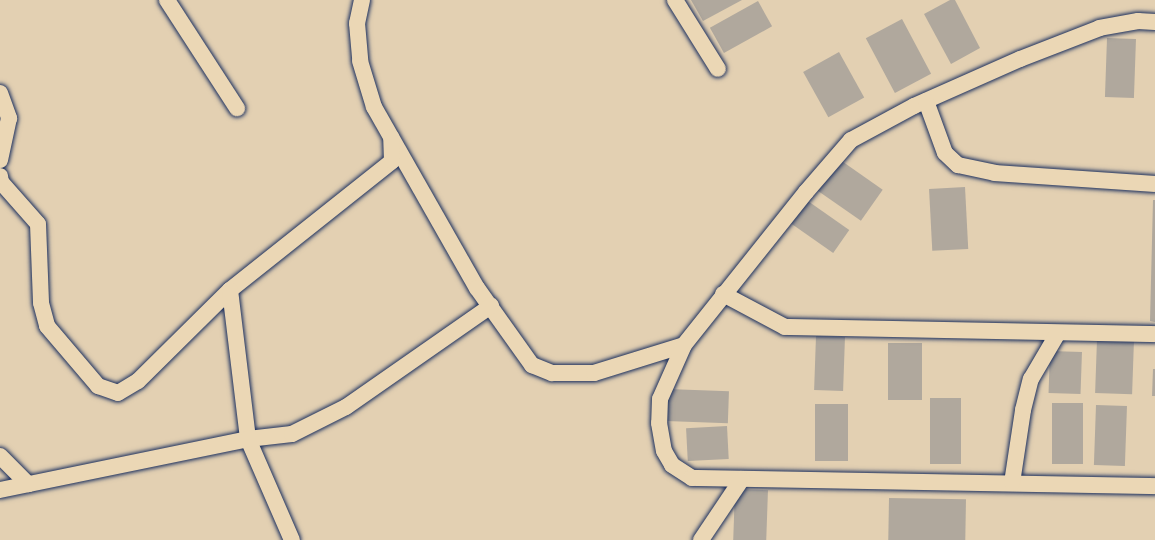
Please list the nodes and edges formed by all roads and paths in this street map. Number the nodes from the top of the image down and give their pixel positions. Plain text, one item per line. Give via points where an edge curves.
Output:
1 (167, 0) edge
2 (362, 0) edge
3 (675, 0) edge
4 (1155, 22) edge
5 (718, 69) dead end
6 (0, 93) edge
7 (926, 101) junction
8 (237, 108) dead end
9 (391, 137) junction
10 (0, 160) edge
11 (0, 176) edge
12 (1155, 184) edge
13 (231, 290) junction
14 (723, 294) junction
15 (491, 306) junction
16 (1058, 333) junction
17 (1155, 334) edge
18 (684, 345) junction
19 (248, 439) junction
20 (0, 456) edge
21 (742, 478) junction
22 (1012, 483) junction
23 (28, 484) junction
24 (1155, 486) edge
25 (0, 490) edge
26 (292, 540) edge
27 (701, 540) edge

1 - 8 street
2 - 9 street via 357,23 360,61 374,107
3 - 5 street
4 - 7 street via 1100,28
6 - 10 street via 9,118
7 - 12 street via 945,153 958,165 995,173
7 - 14 street via 851,140
9 - 13 street via 392,161
9 - 15 street
11 - 13 street via 8,191 38,224 41,303 47,326 98,386 109,392 128,389 138,381
13 - 19 street
14 - 16 street via 785,327
14 - 18 street
15 - 18 street via 532,364 552,374 594,373
15 - 19 street via 346,407 292,434
16 - 17 street
16 - 22 street via 1031,379
18 - 21 street via 660,399 664,451 672,465 692,477
19 - 23 street
19 - 26 street
20 - 23 street
21 - 22 street
21 - 27 street
22 - 24 street
23 - 25 street

